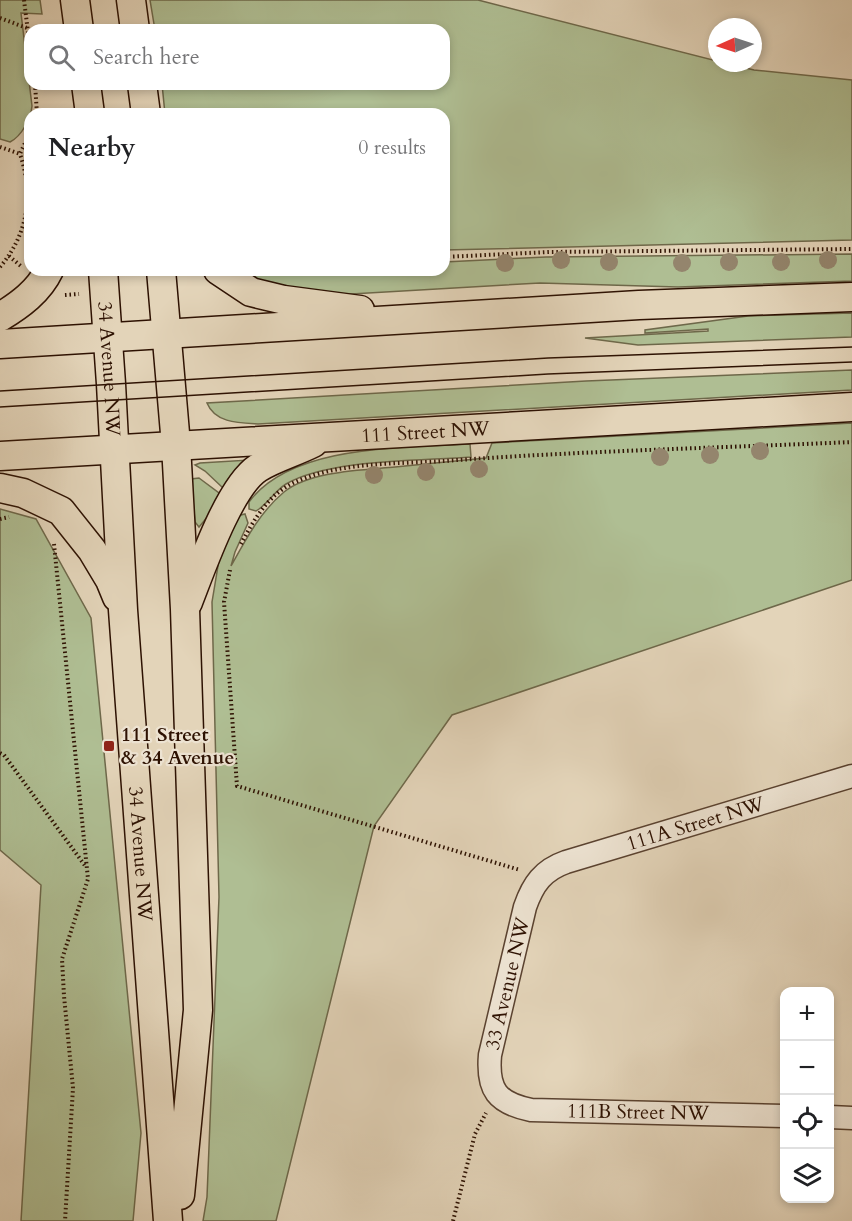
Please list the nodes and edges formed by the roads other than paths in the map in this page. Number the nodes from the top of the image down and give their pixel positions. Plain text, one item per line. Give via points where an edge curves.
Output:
1 (75, 0) edge
2 (131, 0) edge
3 (78, 24) edge
4 (134, 24) edge
5 (143, 90) edge
6 (145, 108) edge
7 (104, 276) edge
8 (161, 276) edge
9 (227, 276) edge
10 (45, 279) edge
11 (852, 297) edge
12 (0, 317) edge
13 (470, 317) junction
14 (166, 334) junction
15 (109, 337) junction
16 (0, 344) edge
17 (852, 406) edge
18 (326, 438) junction
19 (176, 445) junction
20 (115, 449) junction
21 (0, 456) edge
22 (0, 488) edge
23 (185, 609) junction
24 (123, 610) junction
25 (852, 776) edge
26 (541, 876) joint
27 (496, 1095) joint
28 (780, 1116) edge
29 (834, 1117) edge
30 (852, 1118) edge
31 (168, 1221) edge
32 (177, 1221) edge

1 - 3 main road
2 - 4 main road
5 - 6 main road
7 - 15 main road, 34 Avenue NW
8 - 14 main road
9 - 13 main road via 251,292 284,300
10 - 12 main road
11 - 13 main road
13 - 14 main road
14 - 15 main road
14 - 19 main road
15 - 16 main road
15 - 20 main road, 34 Avenue NW
17 - 18 main road, 111 Street NW
18 - 19 main road, 111 Street NW
18 - 23 main road via 256,469 221,521
19 - 20 main road, 111 Street NW
19 - 23 main road
20 - 21 main road, 111 Street NW
20 - 24 main road, 34 Avenue NW
22 - 24 main road via 23,493 61,511 92,550
23 - 32 main road via 198,1010
24 - 31 main road, 34 Avenue NW
25 - 26 street, 111A Street NW via 566,862
26 - 27 street, 33 Avenue NW via 525,907 490,1055 490,1077
27 - 28 street, 111B Street NW via 531,1110
29 - 30 street

